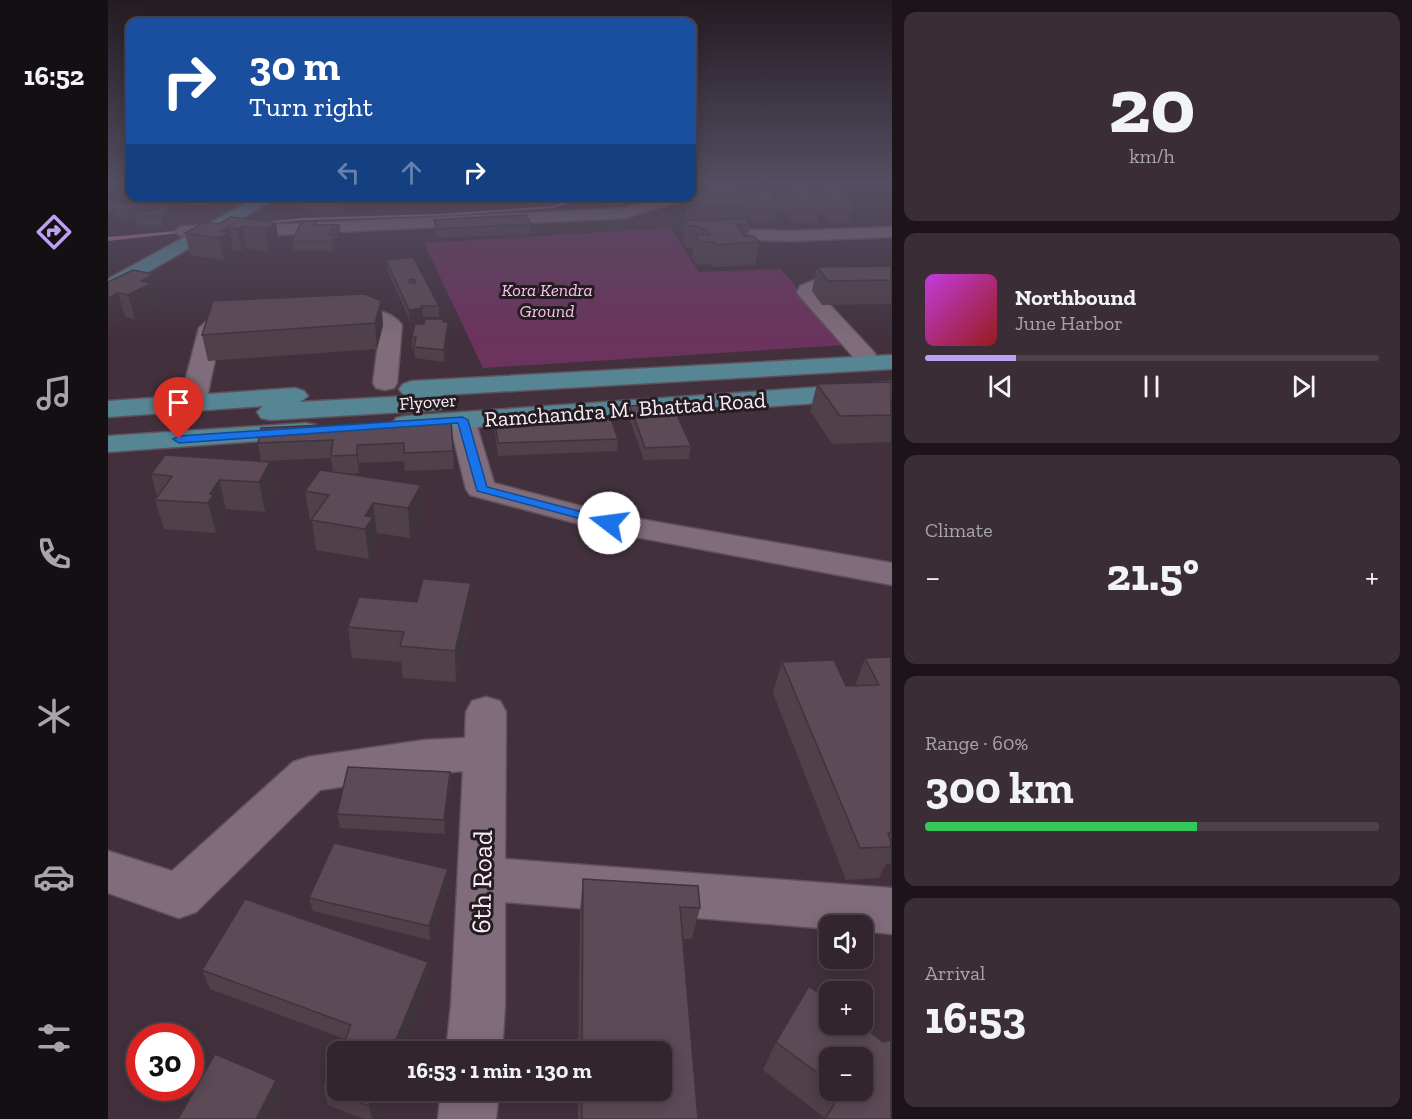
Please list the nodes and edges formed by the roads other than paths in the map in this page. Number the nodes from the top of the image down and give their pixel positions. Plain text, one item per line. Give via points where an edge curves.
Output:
1 (186, 234) edge
2 (191, 234) edge
3 (743, 234) edge
4 (834, 234) edge
5 (108, 272) edge
6 (874, 284) edge
7 (108, 287) edge
8 (323, 318) edge
9 (253, 321) edge
10 (891, 354) edge
11 (864, 355) junction
12 (891, 362) edge
13 (891, 374) edge
14 (385, 382) junction
15 (891, 390) edge
16 (195, 393) junction
17 (108, 398) edge
18 (108, 409) edge
19 (462, 420) junction
20 (108, 422) edge
21 (108, 444) edge
22 (891, 574) edge
23 (108, 872) edge
24 (482, 879) junction
25 (891, 911) edge
26 (475, 1041) edge
27 (469, 1101) edge
28 (467, 1119) edge

1 - 5 main road
2 - 7 main road
3 - 4 street
6 - 11 street via 817,285 807,290
8 - 14 street via 369,316 391,324
9 - 16 street via 218,323 210,328
10 - 11 main road, Ramchandra M. Bhattad Road
11 - 14 main road, Ramchandra M. Bhattad Road
12 - 18 main road, Flyover
13 - 20 main road, Flyover
14 - 16 main road, Ramchandra M. Bhattad Road
15 - 19 main road, Ramchandra M. Bhattad Road
16 - 17 main road, Ramchandra M. Bhattad Road
19 - 21 main road, Ramchandra M. Bhattad Road
19 - 22 street via 481,489 609,523
23 - 24 street, 6th Road via 179,896 308,774 424,757 485,733
24 - 25 street
24 - 26 street, 6th Road
27 - 28 street

